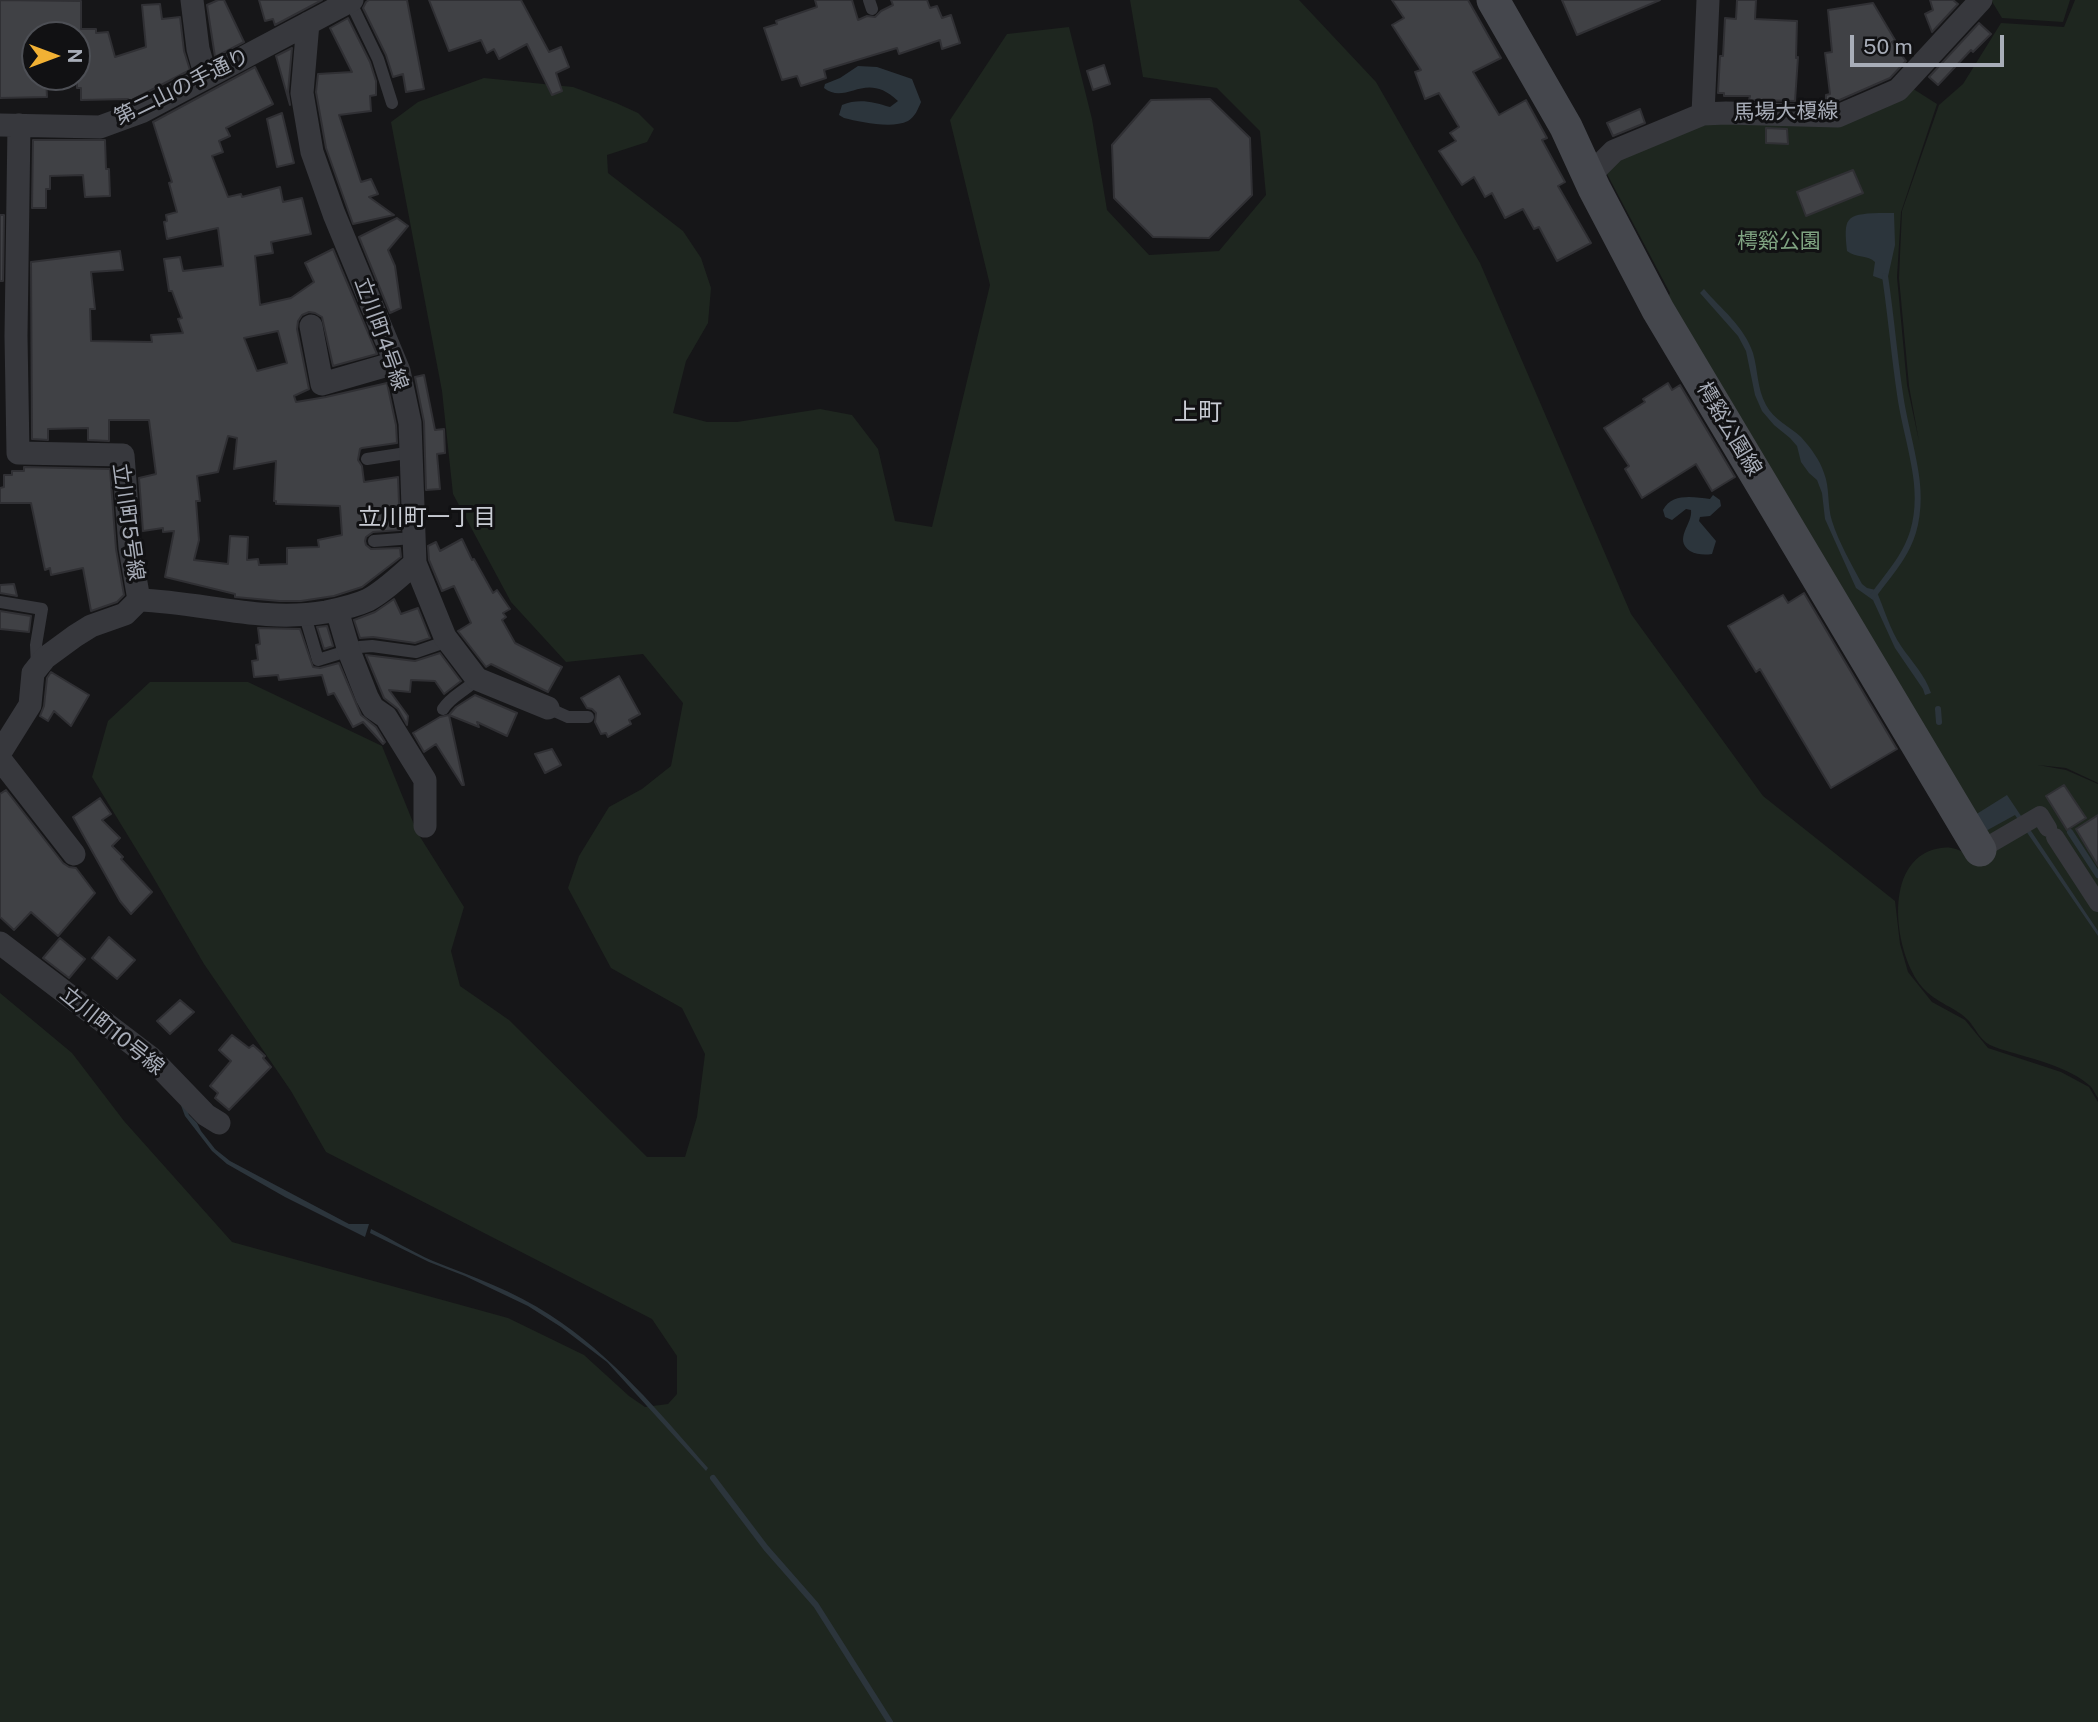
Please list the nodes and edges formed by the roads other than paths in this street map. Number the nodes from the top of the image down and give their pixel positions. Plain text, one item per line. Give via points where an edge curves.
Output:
1 (192, 0) edge
2 (1493, 0) edge
3 (1708, 0) edge
4 (1981, 0) edge
5 (351, 1) edge
6 (308, 23) junction
7 (206, 77) junction
8 (392, 103) dead end
9 (1703, 114) junction
10 (10, 125) edge
11 (1589, 176) junction
12 (311, 326) dead end
13 (395, 363) junction
14 (412, 452) junction
15 (367, 459) dead end
16 (413, 538) junction
17 (374, 541) dead end
18 (415, 563) junction
19 (139, 600) junction
20 (0, 602) edge
21 (337, 610) junction
22 (305, 616) junction
23 (448, 641) junction
24 (349, 651) junction
25 (37, 667) junction
26 (477, 678) junction
27 (548, 708) joint
28 (443, 709) dead end
29 (588, 717) dead end
30 (0, 753) edge
31 (0, 759) edge
32 (425, 826) dead end
33 (1980, 850) joint
34 (74, 854) dead end
35 (2098, 903) edge
36 (0, 943) edge
37 (219, 1123) dead end

1 - 7 street
2 - 11 main road, 樗谿公園線
3 - 9 street, 馬場大榎線
4 - 9 street, 馬場大榎線 via 1898,90 1838,117
5 - 6 street, 第二山の手通り
5 - 8 lane
6 - 7 street, 第二山の手通り
6 - 13 street, 立川町4号線 via 302,93 312,152
7 - 10 street, 第二山の手通り via 141,112 100,127
9 - 11 street via 1614,151
10 - 19 street, 立川町5号線 via 18,453 123,455
11 - 33 main road, 樗谿公園線 via 1658,310
12 - 13 street via 322,384
13 - 14 street, 立川町4号線
14 - 15 lane
14 - 16 street, 立川町4号線
16 - 17 lane
16 - 18 street, 立川町4号線
18 - 21 street via 370,599
18 - 23 street, 立川町4号線
19 - 22 street via 256,615
19 - 25 street via 125,614 90,626
20 - 25 lane via 42,609
21 - 22 street
21 - 24 street
22 - 24 lane via 318,660
23 - 24 lane via 416,652 372,646
23 - 26 street, 立川町4号線
24 - 32 street via 370,703 386,717 425,780
25 - 30 street via 30,705
26 - 27 street
26 - 28 lane
27 - 29 lane via 568,717
31 - 34 street
33 - 35 street via 2040,815
36 - 37 street, 立川町10号線 via 151,1058

